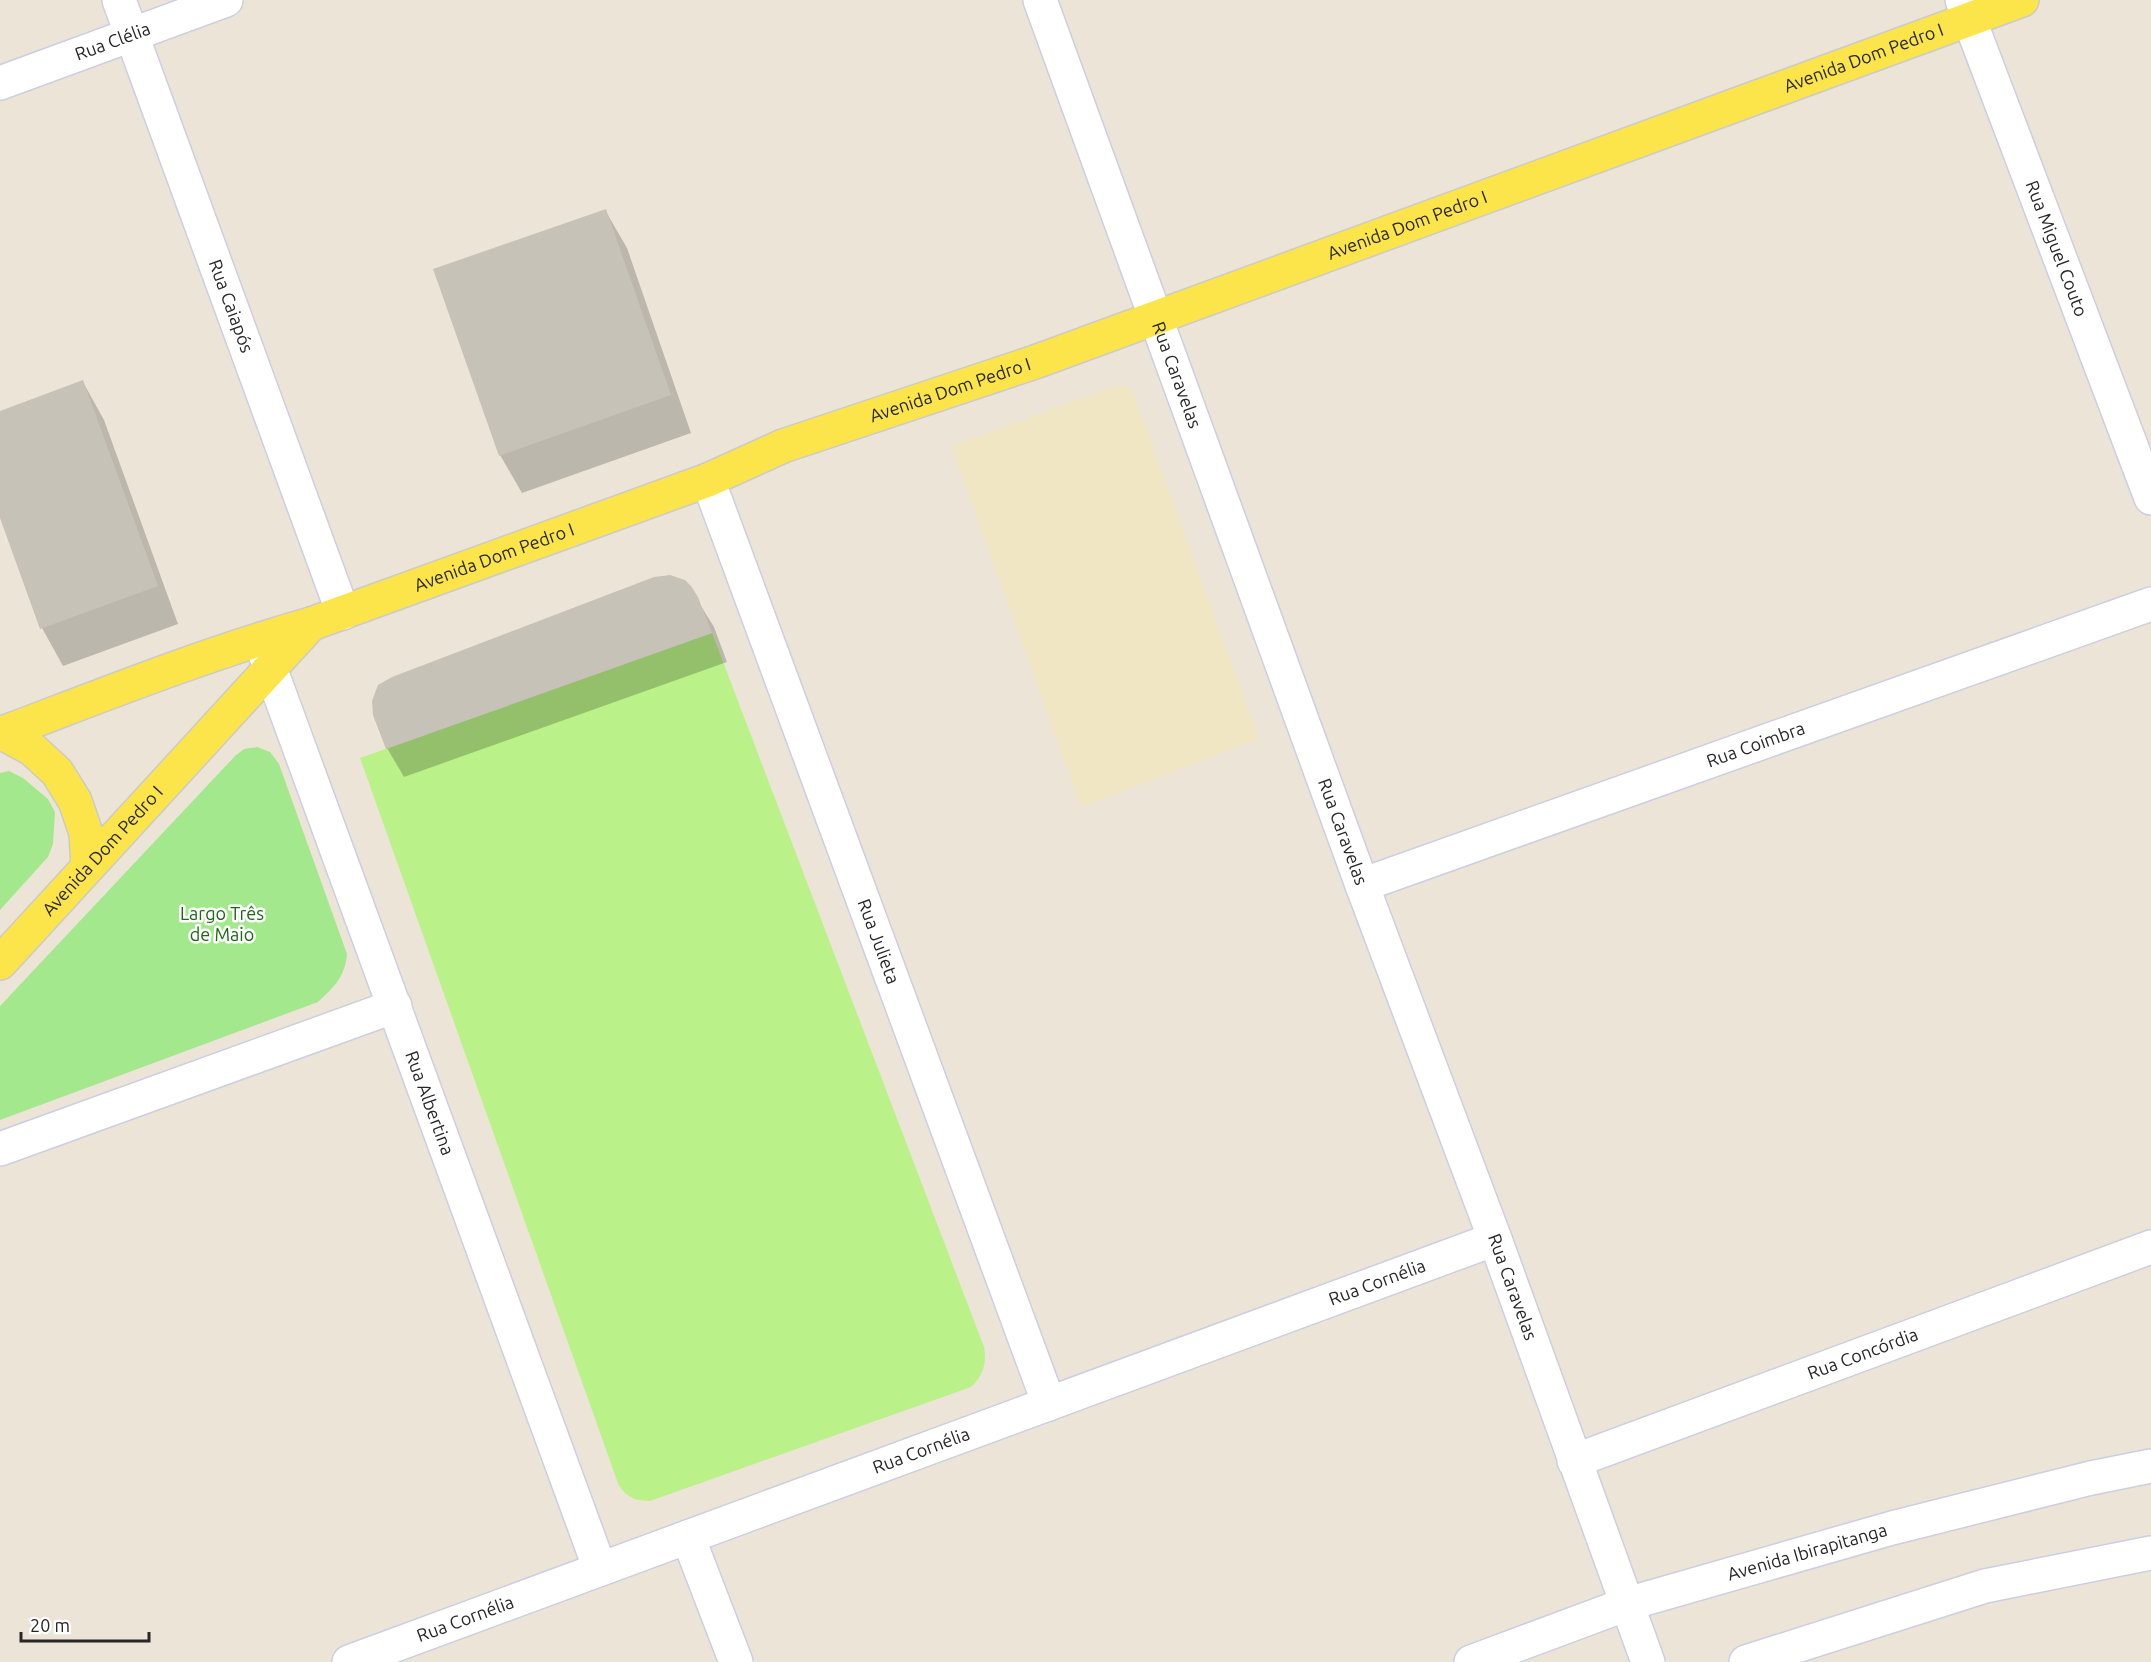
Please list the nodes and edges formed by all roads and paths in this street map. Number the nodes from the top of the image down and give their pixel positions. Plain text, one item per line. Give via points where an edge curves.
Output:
1 (119, 0) edge
2 (226, 0) edge
3 (1040, 0) edge
4 (2022, 0) edge
5 (1966, 10) edge
6 (132, 35) junction
7 (0, 83) edge
8 (1156, 317) junction
9 (708, 480) junction
10 (2151, 498) edge
11 (2151, 604) edge
12 (342, 613) junction
13 (311, 624) junction
14 (260, 639) junction
15 (271, 669) junction
16 (1, 734) edge
17 (88, 867) junction
18 (1362, 885) junction
19 (0, 963) edge
20 (395, 1006) junction
21 (0, 1149) edge
22 (1495, 1239) junction
23 (2151, 1247) edge
24 (1049, 1404) junction
25 (1574, 1461) junction
26 (2151, 1466) edge
27 (688, 1537) junction
28 (2151, 1553) edge
29 (600, 1569) junction
30 (1627, 1604) junction
31 (349, 1662) edge
32 (736, 1662) edge
33 (1471, 1662) edge
34 (1648, 1662) edge
35 (1746, 1662) edge

1 - 6 street, Rua Caiapós
2 - 6 street, Rua Clélia
3 - 8 street, Rua Caravelas
4 - 5 main road, Avenida Dom Pedro I
5 - 8 main road, Avenida Dom Pedro I
5 - 10 street, Rua Miguel Couto
6 - 7 street, Rua Clélia
6 - 12 street, Rua Caiapós
8 - 9 main road, Avenida Dom Pedro I via 783,446
8 - 18 street, Rua Caravelas
9 - 12 main road, Avenida Dom Pedro I
9 - 24 street, Rua Julieta
11 - 18 street, Rua Coimbra
12 - 13 main road, Avenida Dom Pedro I
13 - 14 main road
13 - 15 main road, Avenida Dom Pedro I
14 - 15 street, Rua Albertina
14 - 16 main road
15 - 17 main road, Avenida Dom Pedro I
15 - 20 street, Rua Albertina
16 - 17 main road via 32,749 57,772 75,801 86,833
17 - 19 main road, Avenida Dom Pedro I
18 - 22 street, Rua Caravelas
20 - 21 street
20 - 29 street, Rua Albertina
22 - 24 street, Rua Cornélia
22 - 25 street, Rua Caravelas
23 - 25 street, Rua Concórdia
24 - 27 street, Rua Cornélia
25 - 30 street, Rua Caravelas
26 - 30 street, Avenida Ibirapitanga via 1892,1528
27 - 29 street, Rua Cornélia
27 - 32 street
28 - 35 street via 1985,1586
29 - 31 street, Rua Cornélia
30 - 33 street, Avenida Ibirapitanga
30 - 34 street, Rua Caravelas

